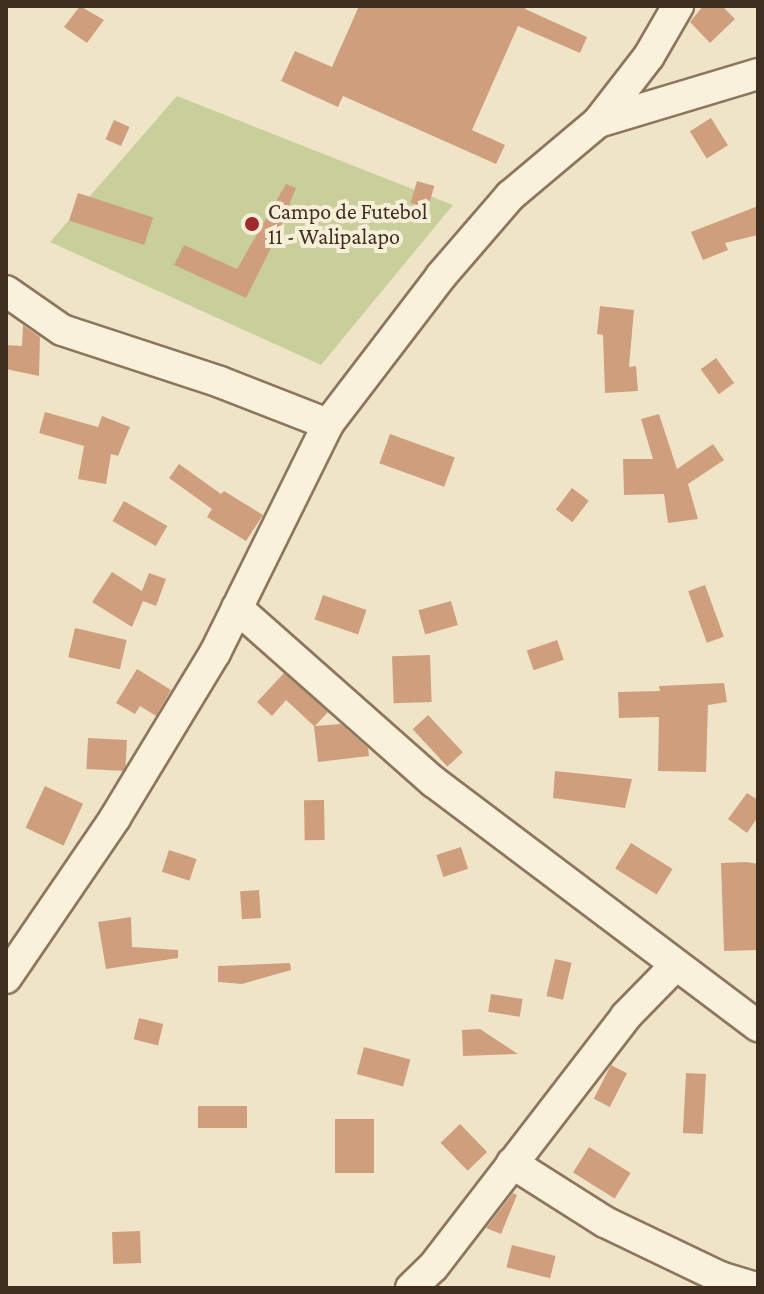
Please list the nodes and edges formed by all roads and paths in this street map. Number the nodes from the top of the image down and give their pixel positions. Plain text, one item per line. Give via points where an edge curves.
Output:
1 (678, 6) edge
2 (758, 74) edge
3 (598, 122) junction
4 (6, 291) edge
5 (328, 424) junction
6 (237, 608) junction
7 (676, 965) junction
8 (6, 978) edge
9 (758, 1026) edge
10 (512, 1163) junction
11 (723, 1282) edge
12 (411, 1288) edge
13 (756, 1288) edge

1 - 3 street via 649,56
2 - 3 street
3 - 5 street via 510,196 441,276
4 - 5 street via 62,330
5 - 6 street
6 - 7 street via 434,782
6 - 8 street via 115,818
7 - 9 street
7 - 10 street via 626,1016
10 - 11 street via 605,1222
10 - 12 street
11 - 13 street

